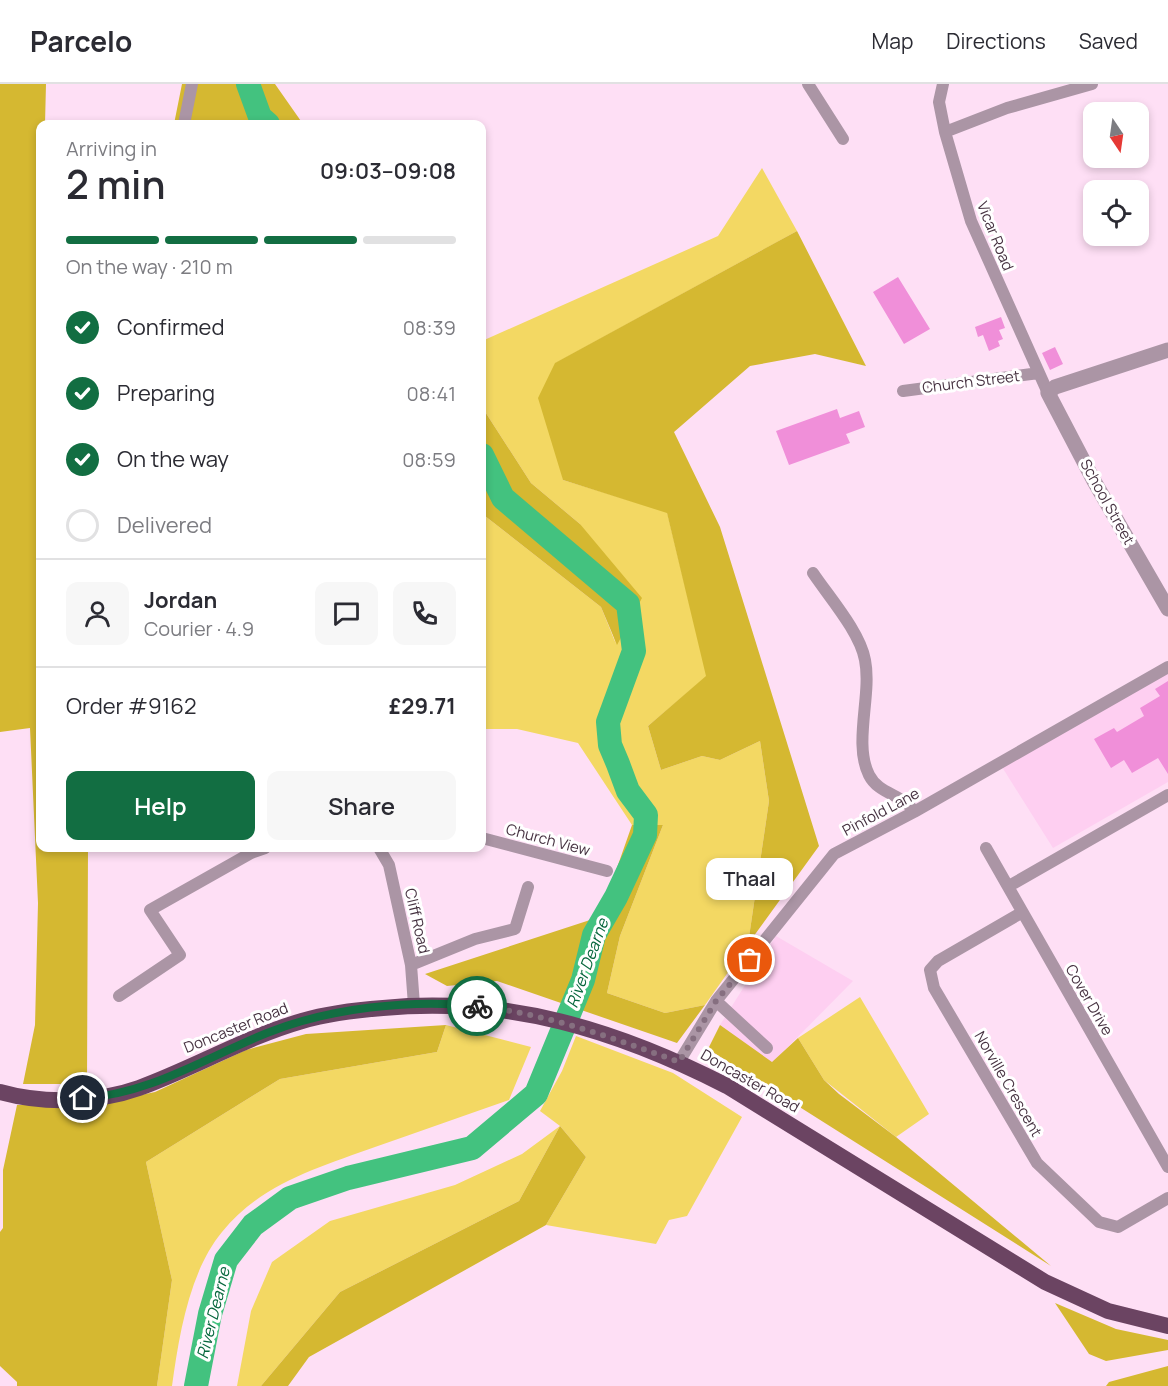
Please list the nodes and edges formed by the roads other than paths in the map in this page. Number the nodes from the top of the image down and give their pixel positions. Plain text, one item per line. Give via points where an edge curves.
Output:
1 (192, 84) edge
2 (808, 84) edge
3 (943, 84) edge
4 (1092, 84) edge
5 (185, 120) edge
6 (945, 132) junction
7 (843, 140) dead end
8 (1168, 350) edge
9 (1039, 374) junction
10 (903, 391) dead end
11 (1048, 393) junction
12 (813, 573) dead end
13 (1168, 609) edge
14 (1168, 667) edge
15 (1168, 795) edge
16 (914, 812) junction
17 (486, 839) edge
18 (986, 848) dead end
19 (246, 852) edge
20 (382, 852) edge
21 (607, 871) dead end
22 (1009, 886) junction
23 (528, 887) dead end
24 (1021, 913) junction
25 (411, 965) junction
26 (119, 996) dead end
27 (716, 1001) junction
28 (414, 1005) junction
29 (767, 1048) dead end
30 (679, 1062) junction
31 (0, 1092) edge
32 (1168, 1167) edge
33 (1168, 1198) edge
34 (1168, 1326) edge

1 - 5 street
2 - 7 street
3 - 6 street, Vicar Road via 939,102
4 - 6 street via 1007,108
6 - 9 street, Vicar Road via 970,221
8 - 11 street via 1055,387
9 - 10 street, Church Street
9 - 11 street, Vicar Road
11 - 13 street, School Street
12 - 16 street via 847,622 865,661 864,760 870,777 883,791 909,803
14 - 16 street, Pinfold Lane
15 - 22 street
16 - 27 street, Pinfold Lane via 834,855
17 - 21 street, Church View
18 - 22 street, Cover Drive
19 - 26 street via 150,910 180,955
20 - 25 street, Cliff Road via 389,865
22 - 24 street, Cover Drive
23 - 25 street via 515,929 475,939
24 - 32 street, Cover Drive
24 - 33 street, Norville Crescent via 938,961 930,970 934,988 1037,1163 1099,1222 1118,1227
25 - 28 street, Cliff Road
27 - 29 street
27 - 30 street, Pinfold Lane
28 - 30 highway, Doncaster Road via 462,1004 542,1017 586,1028
28 - 31 highway, Doncaster Road via 344,1011 303,1020 115,1095 40,1100
30 - 34 highway, Doncaster Road via 727,1086 1045,1282 1108,1311

